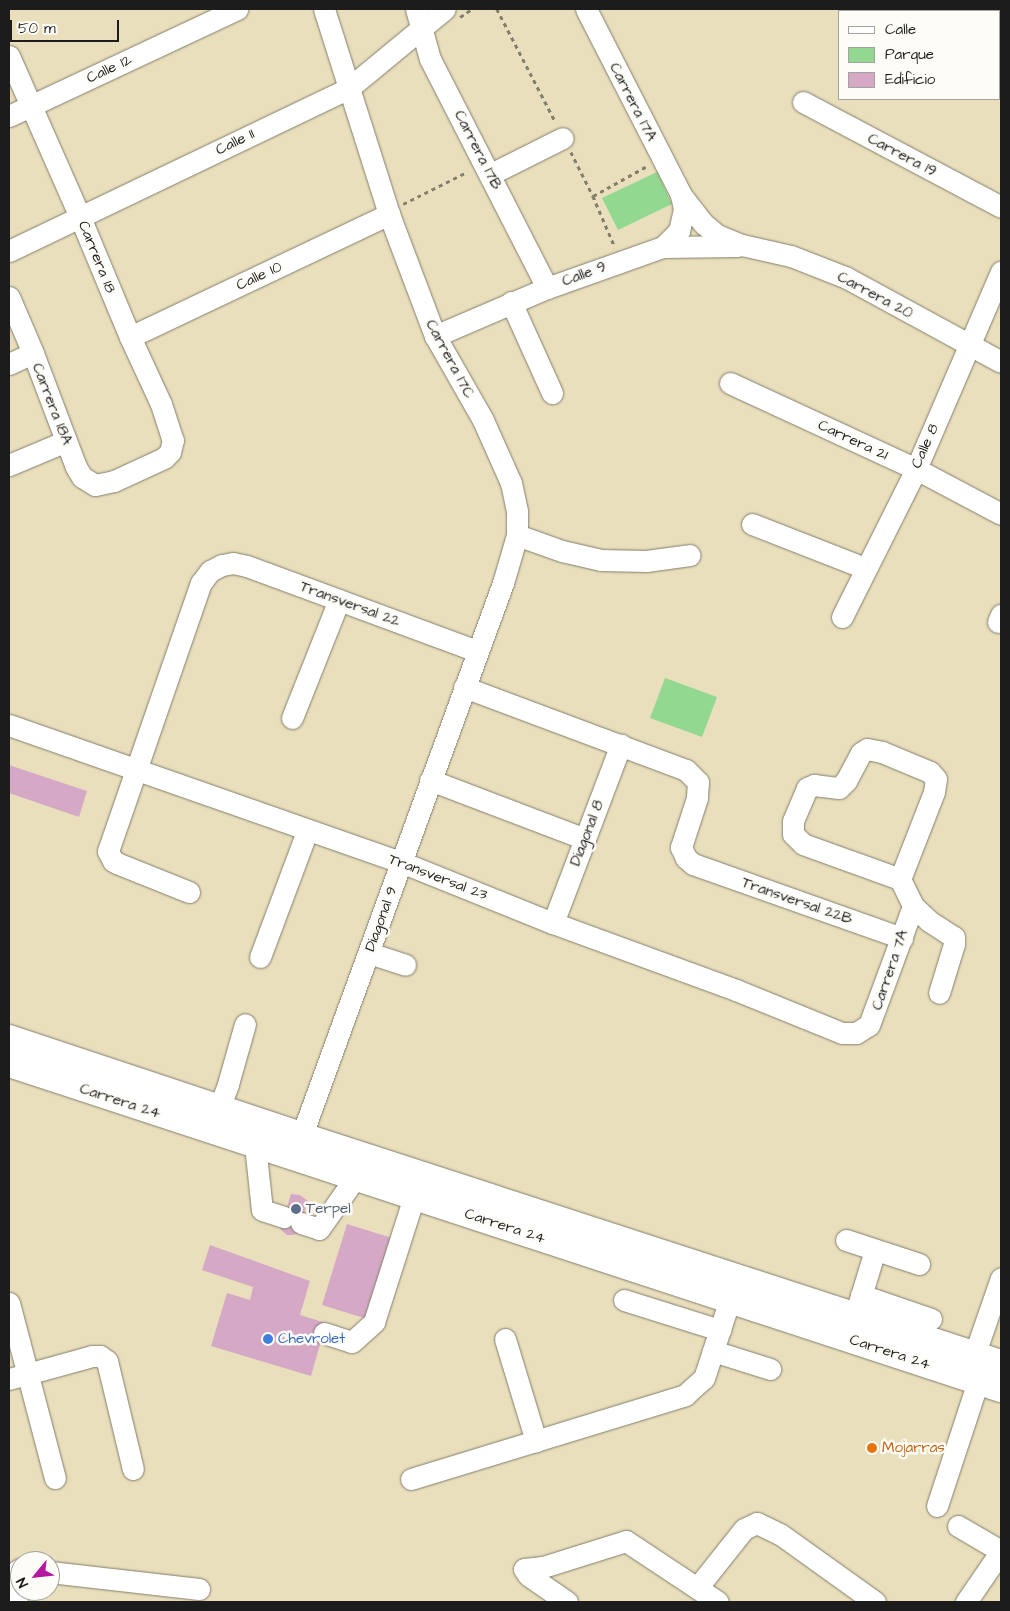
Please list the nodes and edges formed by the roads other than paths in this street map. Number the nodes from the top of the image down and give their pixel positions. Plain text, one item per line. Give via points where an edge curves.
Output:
1 (237, 9) edge
2 (324, 9) edge
3 (445, 9) edge
4 (586, 9) edge
5 (418, 19) edge
6 (9, 56) edge
7 (349, 88) junction
8 (803, 102) dead end
9 (31, 106) junction
10 (9, 116) edge
11 (563, 138) dead end
12 (482, 171) junction
13 (681, 195) junction
14 (1001, 207) edge
15 (388, 212) junction
16 (80, 217) junction
17 (742, 246) junction
18 (663, 248) junction
19 (9, 251) edge
20 (1001, 272) edge
21 (547, 288) junction
22 (9, 297) edge
23 (511, 302) junction
24 (435, 336) junction
25 (130, 337) junction
26 (969, 346) junction
27 (33, 353) junction
28 (1001, 362) edge
29 (9, 364) edge
30 (730, 383) dead end
31 (552, 393) dead end
32 (66, 440) junction
33 (9, 464) edge
34 (916, 469) junction
35 (114, 481) joint
36 (1001, 514) edge
37 (752, 524) dead end
38 (518, 535) junction
39 (690, 555) dead end
40 (865, 568) junction
41 (339, 600) junction
42 (842, 617) dead end
43 (477, 651) junction
44 (464, 687) junction
45 (292, 718) dead end
46 (9, 725) edge
47 (621, 744) junction
48 (136, 770) junction
49 (430, 780) junction
50 (307, 831) junction
51 (585, 839) junction
52 (401, 862) junction
53 (900, 879) junction
54 (189, 892) dead end
55 (913, 906) junction
56 (553, 922) junction
57 (902, 938) junction
58 (369, 953) junction
59 (260, 957) dead end
60 (405, 965) dead end
61 (939, 993) dead end
62 (245, 1024) dead end
63 (863, 1030) joint
64 (9, 1038) edge
65 (9, 1064) edge
66 (218, 1108) junction
67 (255, 1145) junction
68 (298, 1147) junction
69 (355, 1178) junction
70 (414, 1197) junction
71 (846, 1240) dead end
72 (875, 1250) junction
73 (919, 1264) dead end
74 (1001, 1278) edge
75 (725, 1298) junction
76 (624, 1300) dead end
77 (9, 1303) edge
78 (858, 1305) junction
79 (931, 1319) dead end
80 (715, 1329) junction
81 (324, 1333) dead end
82 (505, 1340) dead end
83 (713, 1351) junction
84 (975, 1354) junction
85 (1001, 1362) edge
86 (770, 1369) dead end
87 (18, 1376) edge
88 (990, 1385) edge
89 (694, 1386) junction
90 (536, 1441) junction
91 (133, 1469) dead end
92 (55, 1478) dead end
93 (411, 1479) dead end
94 (937, 1506) dead end
95 (958, 1526) dead end
96 (60, 1573) edge
97 (697, 1588) junction
98 (199, 1589) dead end
99 (567, 1602) edge
100 (718, 1602) edge
101 (875, 1602) edge
102 (966, 1602) edge

1 - 9 street, Calle 12
2 - 7 street, Carrera 17C
3 - 5 street, Calle 11
4 - 13 street, Carrera 17A
5 - 7 street, Calle 11
5 - 12 street, Carrera 17B via 430,58
6 - 9 street, Carrera 18
7 - 15 street, Carrera 17C
7 - 16 street, Calle 11
8 - 14 street, Carrera 19
9 - 10 street, Calle 12
9 - 16 street, Carrera 18
11 - 12 street
12 - 21 street, Carrera 17B
13 - 17 street, Carrera 17A via 717,235
13 - 18 street, Carrera 17A via 684,210 679,231
15 - 24 street, Carrera 17C
15 - 25 street, Calle 10
16 - 19 street, Calle 11
16 - 25 street, Carrera 18
17 - 18 street, Calle 9
17 - 26 street, Carrera 20 via 791,256 847,278
18 - 21 street, Calle 9
20 - 26 street, Calle 8
21 - 23 street, Calle 9
22 - 27 street, Carrera 18A
23 - 24 street, Calle 9
23 - 31 street
24 - 38 street, Carrera 17C via 483,420 510,483 518,511
25 - 35 street, Carrera 18 via 161,404 172,432 173,446 164,458
26 - 28 street, Carrera 20
26 - 34 street, Calle 8
27 - 29 street
27 - 32 street, Carrera 18A
30 - 34 street, Carrera 21
32 - 33 street
32 - 35 street, Carrera 18A via 82,477 95,485
34 - 36 street, Carrera 21
34 - 40 street, Calle 8
37 - 40 street
38 - 39 street via 562,552 601,560 646,561
38 - 43 street, Carrera 17C
40 - 42 street, Calle 8
41 - 43 street, Transversal 22
41 - 45 street
41 - 48 street, Transversal 22 via 247,566 233,563 210,571 201,582
43 - 44 street, Diagonal 9
44 - 47 street
44 - 49 street, Diagonal 9
46 - 48 street, Transversal 23
47 - 51 street, Diagonal 8
47 - 57 street, Transversal 22B via 686,770 698,782 697,798 681,847 693,864
48 - 50 street, Transversal 23
48 - 54 street via 109,846 110,857 117,863
49 - 51 street
49 - 52 street, Diagonal 9
50 - 52 street, Transversal 23
50 - 59 street
51 - 56 street, Diagonal 8
52 - 56 street, Transversal 23
52 - 58 street, Diagonal 9
53 - 53 street via 803,844 793,834 793,822 807,788 814,785 839,788 861,753 867,749 930,772 936,779 934,792
53 - 55 street
55 - 57 street, Carrera 7A
55 - 61 street via 923,917 954,937
56 - 63 street, Transversal 23 via 842,1033 856,1034
57 - 63 street, Carrera 7A via 874,1016
58 - 60 street
58 - 68 street, Diagonal 9
62 - 66 street
64 - 66 main road, Carrera 24
65 - 67 main road, Carrera 24
66 - 68 main road, Carrera 24
67 - 68 main road, Carrera 24
67 - 69 street via 262,1210 319,1229
68 - 69 main road, Carrera 24
68 - 78 main road, Carrera 24
69 - 70 main road, Carrera 24
70 - 75 main road, Carrera 24
70 - 81 street via 374,1322 352,1342
71 - 72 street
72 - 73 street
72 - 78 street
74 - 84 street
75 - 80 street
75 - 88 main road, Carrera 24
76 - 80 street
77 - 87 street
78 - 79 street
78 - 84 main road, Carrera 24
80 - 83 street
80 - 89 street via 693,1374
82 - 90 street
83 - 86 street
83 - 89 street via 704,1378
84 - 85 main road, Carrera 24
87 - 91 street via 92,1356 100,1356 107,1361
87 - 92 street
88 - 94 street
89 - 90 street via 685,1395
90 - 93 street
95 - 102 street via 1001,1551
96 - 98 street
97 - 99 street via 626,1541 543,1567 524,1569 528,1576
97 - 100 street
97 - 101 street via 744,1529 757,1523 780,1534

